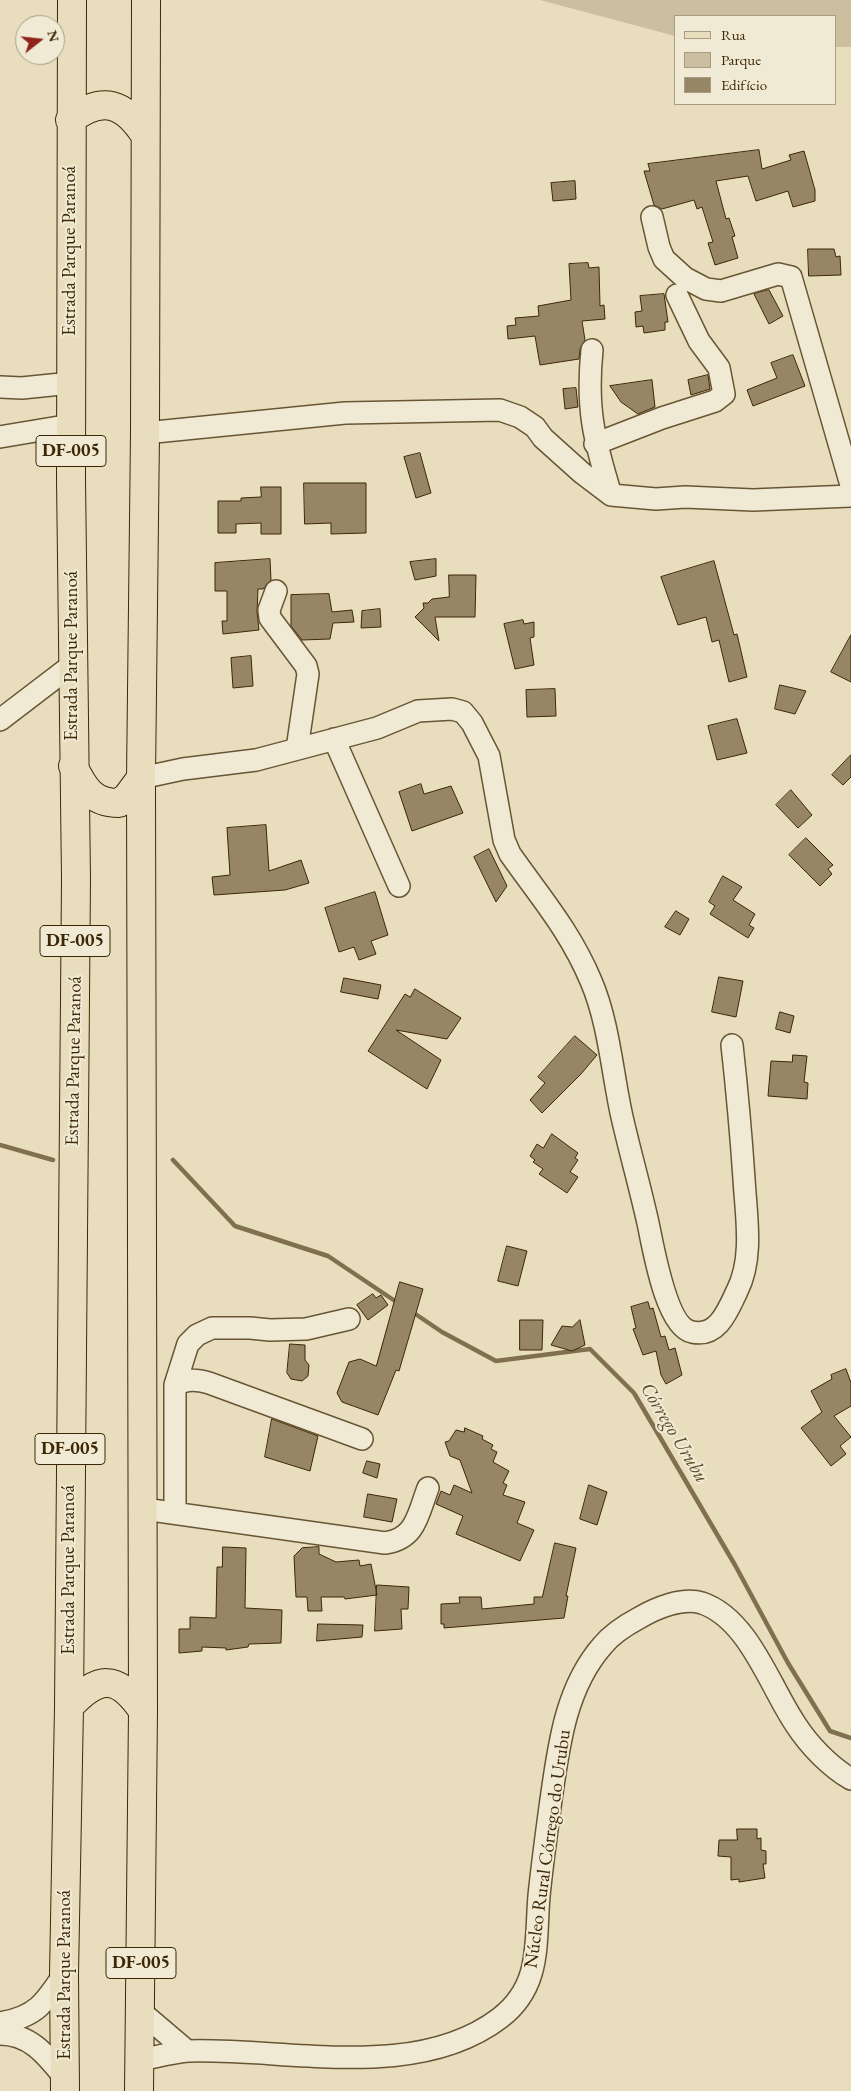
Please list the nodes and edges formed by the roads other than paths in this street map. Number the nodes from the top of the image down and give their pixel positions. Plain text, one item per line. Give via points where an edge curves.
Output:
1 (72, 0) edge
2 (146, 0) edge
3 (70, 120) junction
4 (145, 135) junction
5 (652, 217) dead end
6 (677, 295) dead end
7 (592, 350) dead end
8 (71, 383) junction
9 (0, 387) edge
10 (71, 425) junction
11 (145, 433) junction
12 (0, 437) edge
13 (595, 444) junction
14 (851, 485) edge
15 (611, 495) junction
16 (851, 496) edge
17 (276, 591) dead end
18 (72, 665) junction
19 (0, 720) edge
20 (334, 739) junction
21 (297, 749) junction
22 (73, 766) junction
23 (141, 778) junction
24 (399, 886) dead end
25 (732, 1045) dead end
26 (349, 1319) dead end
27 (175, 1386) junction
28 (362, 1439) dead end
29 (428, 1488) dead end
30 (144, 1509) junction
31 (175, 1513) junction
32 (69, 1707) junction
33 (143, 1711) junction
34 (851, 1779) edge
35 (64, 1974) junction
36 (140, 2011) junction
37 (0, 2023) edge
38 (0, 2034) edge
39 (187, 2051) junction
40 (140, 2060) junction
41 (65, 2085) edge
42 (139, 2091) edge

1 - 3 main road, Estrada Parque Paranoá / DF-005
2 - 4 main road, DF-005
3 - 4 main road via 93,107 122,108
3 - 8 main road, Estrada Parque Paranoá / DF-005
4 - 11 main road, DF-005
5 - 14 street via 664,259 684,278 706,289 720,291 778,274 791,278
6 - 13 street via 699,341 719,368 724,394 715,401
7 - 13 street via 589,407
8 - 9 street
8 - 10 main road, Estrada Parque Paranoá / DF-005
10 - 12 street
10 - 18 main road, Estrada Parque Paranoá / DF-005
11 - 15 street via 345,413 500,410 535,427 582,473
11 - 23 main road, DF-005
13 - 15 street
15 - 16 street via 753,500
17 - 21 street via 269,610 270,618 302,659 308,674
18 - 19 street
18 - 22 main road, Estrada Parque Paranoá / DF-005
20 - 21 street
20 - 24 street
20 - 25 street via 377,728 418,711 452,709 463,712 472,722 489,756 504,840 510,854 569,935 592,983 657,1263 669,1304 680,1325 690,1332 703,1333 715,1328 724,1318 740,1286 748,1243 740,1112
21 - 23 street via 256,760
22 - 23 main road via 82,784 101,802 119,803
22 - 32 main road, Estrada Parque Paranoá / DF-005 via 76,879
23 - 30 main road, DF-005
26 - 27 street via 306,1329 212,1328 188,1344
27 - 28 street via 196,1379
27 - 31 street
29 - 31 street via 406,1537 385,1543
30 - 31 street
30 - 33 main road, DF-005
32 - 33 main road via 84,1691 99,1683 113,1684 124,1690
32 - 35 main road, Estrada Parque Paranoá / DF-005
33 - 36 main road, DF-005
34 - 39 street, Núcleo Rural Córrego do Urubu via 825,1759 796,1726 768,1674 728,1619 700,1602 681,1602 652,1610 604,1643 573,1694 555,1772 532,1977 515,2006 470,2036 433,2049 397,2055
35 - 37 street via 47,2000 34,2012 21,2019
35 - 41 main road, Estrada Parque Paranoá / DF-005
36 - 39 street
36 - 40 main road, DF-005
38 - 41 street via 12,2034 28,2040 46,2054
39 - 40 street, Núcleo Rural Córrego do Urubu
40 - 42 main road, DF-005

